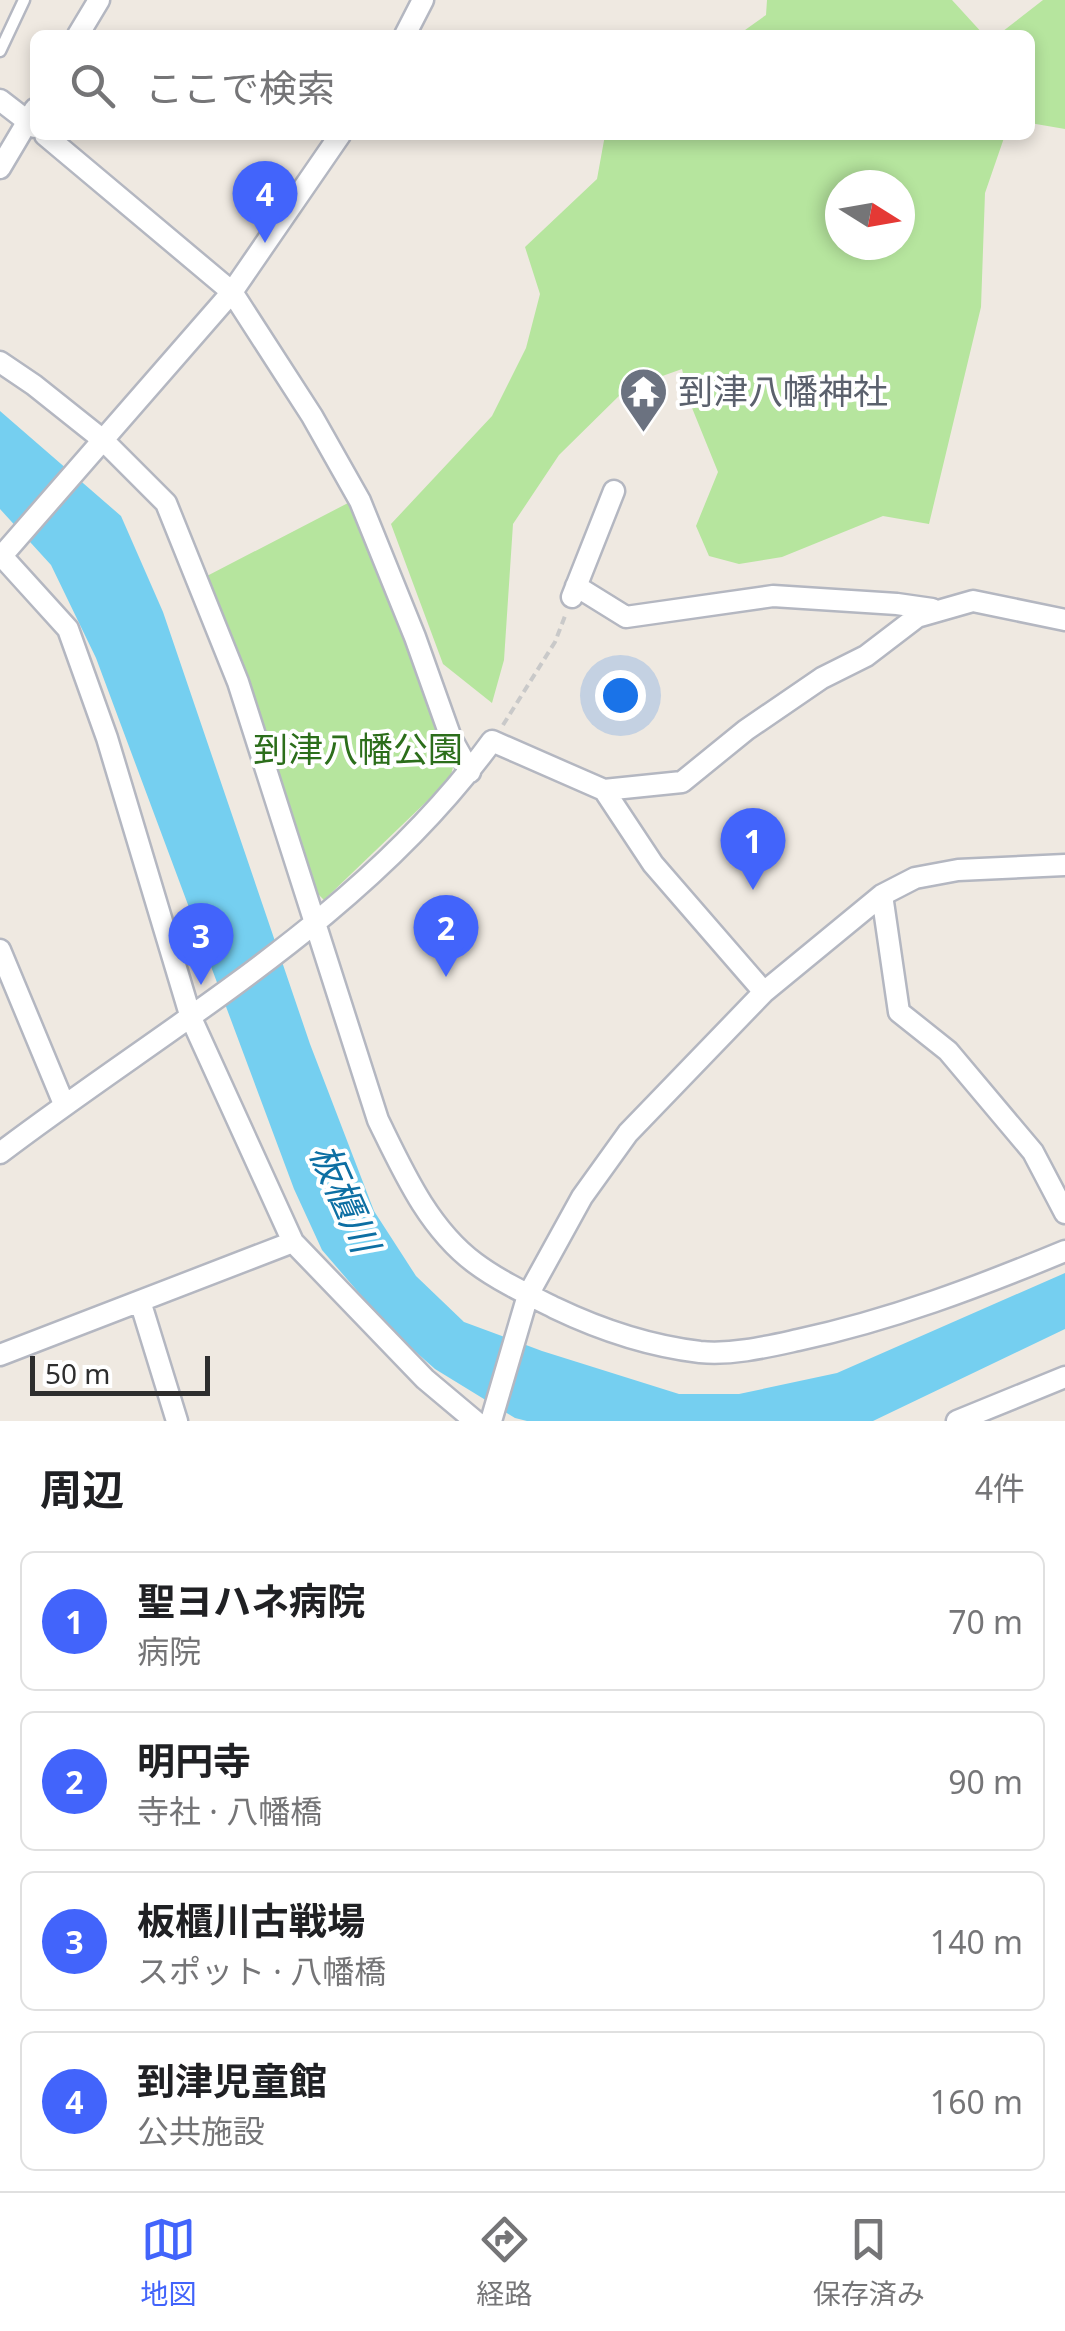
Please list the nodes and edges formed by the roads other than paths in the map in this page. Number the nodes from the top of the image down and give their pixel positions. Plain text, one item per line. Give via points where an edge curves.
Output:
1 (24, 0) edge
2 (98, 0) edge
3 (424, 0) edge
4 (81, 30) edge
5 (408, 30) edge
6 (0, 51) edge
7 (0, 100) edge
8 (30, 117) edge
9 (30, 123) edge
10 (51, 140) edge
11 (337, 140) edge
12 (0, 168) edge
13 (232, 292) junction
14 (0, 362) edge
15 (103, 440) junction
16 (614, 491) dead end
17 (1, 556) edge
18 (939, 610) junction
19 (1065, 620) edge
20 (470, 772) junction
21 (604, 790) junction
22 (1065, 865) edge
23 (882, 894) junction
24 (316, 923) junction
25 (0, 950) edge
26 (764, 992) junction
27 (200, 1011) junction
28 (64, 1104) junction
29 (0, 1153) edge
30 (1065, 1213) edge
31 (293, 1242) junction
32 (1065, 1250) edge
33 (528, 1294) junction
34 (140, 1301) junction
35 (0, 1354) edge
36 (1065, 1377) edge
37 (486, 1418) edge
38 (177, 1421) edge
39 (957, 1421) edge

1 - 6 lane
2 - 4 street
3 - 5 street
7 - 8 street
9 - 12 street
10 - 13 street
11 - 13 street
13 - 15 street
13 - 20 street via 360,501
14 - 15 street
15 - 17 street
15 - 24 street via 166,503 238,682
16 - 18 street via 574,592 626,618 774,596
17 - 27 street via 68,628
18 - 19 street via 972,601
18 - 21 street via 917,616 866,656 822,678 682,782
20 - 21 street via 492,742
20 - 24 street via 438,811
21 - 26 street via 652,864
22 - 23 street via 958,870 915,878
23 - 26 street
23 - 30 street via 899,1012 948,1051 1032,1152
24 - 27 street
24 - 33 street via 378,1120 406,1177 438,1227 474,1263
25 - 28 street
26 - 33 street via 628,1133
27 - 28 street
27 - 31 street
28 - 29 street
31 - 34 street
31 - 37 street via 425,1379
32 - 33 street via 960,1295 752,1350 703,1352 648,1343 598,1328
33 - 37 street
34 - 35 street
34 - 38 street
36 - 39 street

